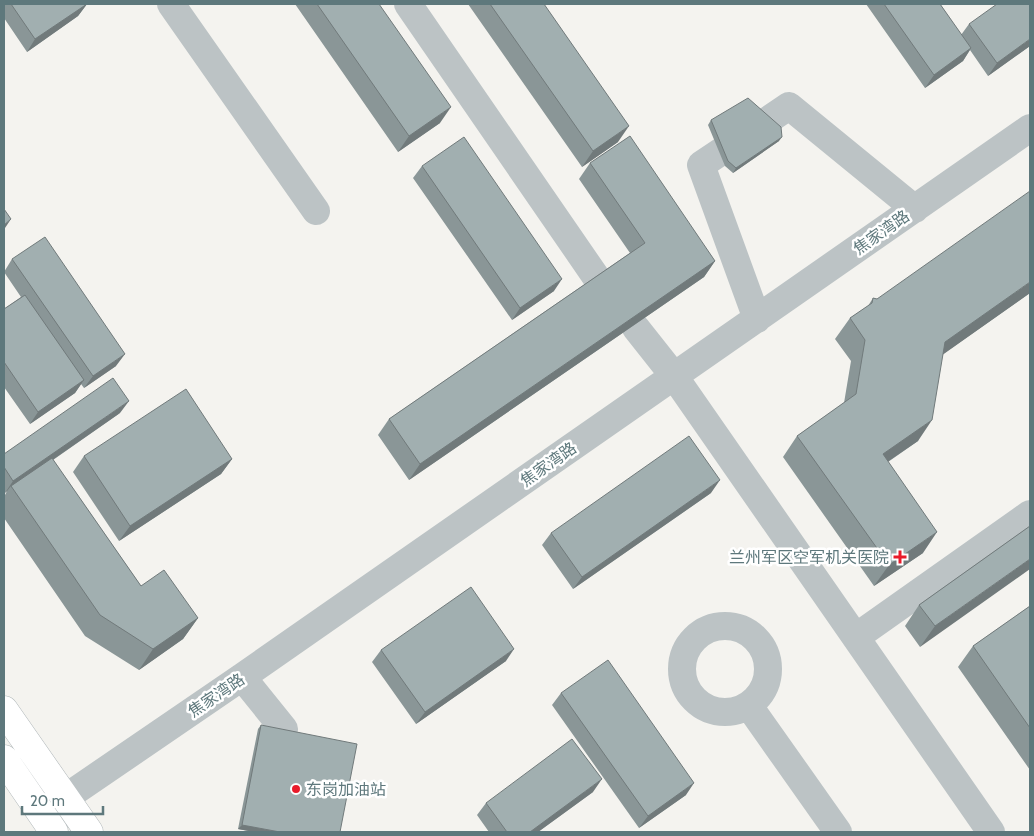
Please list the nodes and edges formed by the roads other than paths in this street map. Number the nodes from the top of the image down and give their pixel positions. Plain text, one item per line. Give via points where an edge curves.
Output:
1 (171, 4) edge
2 (408, 4) edge
3 (1030, 128) edge
4 (915, 208) junction
5 (316, 211) dead end
6 (596, 277) edge
7 (756, 319) junction
8 (636, 328) edge
9 (674, 376) junction
10 (1030, 514) edge
11 (856, 637) junction
12 (242, 678) junction
13 (749, 706) dead end
14 (4, 710) edge
15 (284, 729) edge
16 (4, 759) edge
17 (65, 798) junction
18 (48, 823) edge
19 (89, 832) edge
20 (838, 832) edge
21 (991, 832) edge

1 - 5 street
2 - 6 street
3 - 4 street, 焦家湾路
4 - 7 street, 焦家湾路
4 - 7 street via 789,106 701,165
7 - 9 street, 焦家湾路
8 - 9 street
9 - 11 street
9 - 12 street, 焦家湾路
10 - 11 street
11 - 21 street
12 - 15 street
12 - 17 street, 焦家湾路
13 - 20 street
14 - 17 main road
16 - 18 main road
17 - 18 street, 焦家湾路
17 - 19 main road

